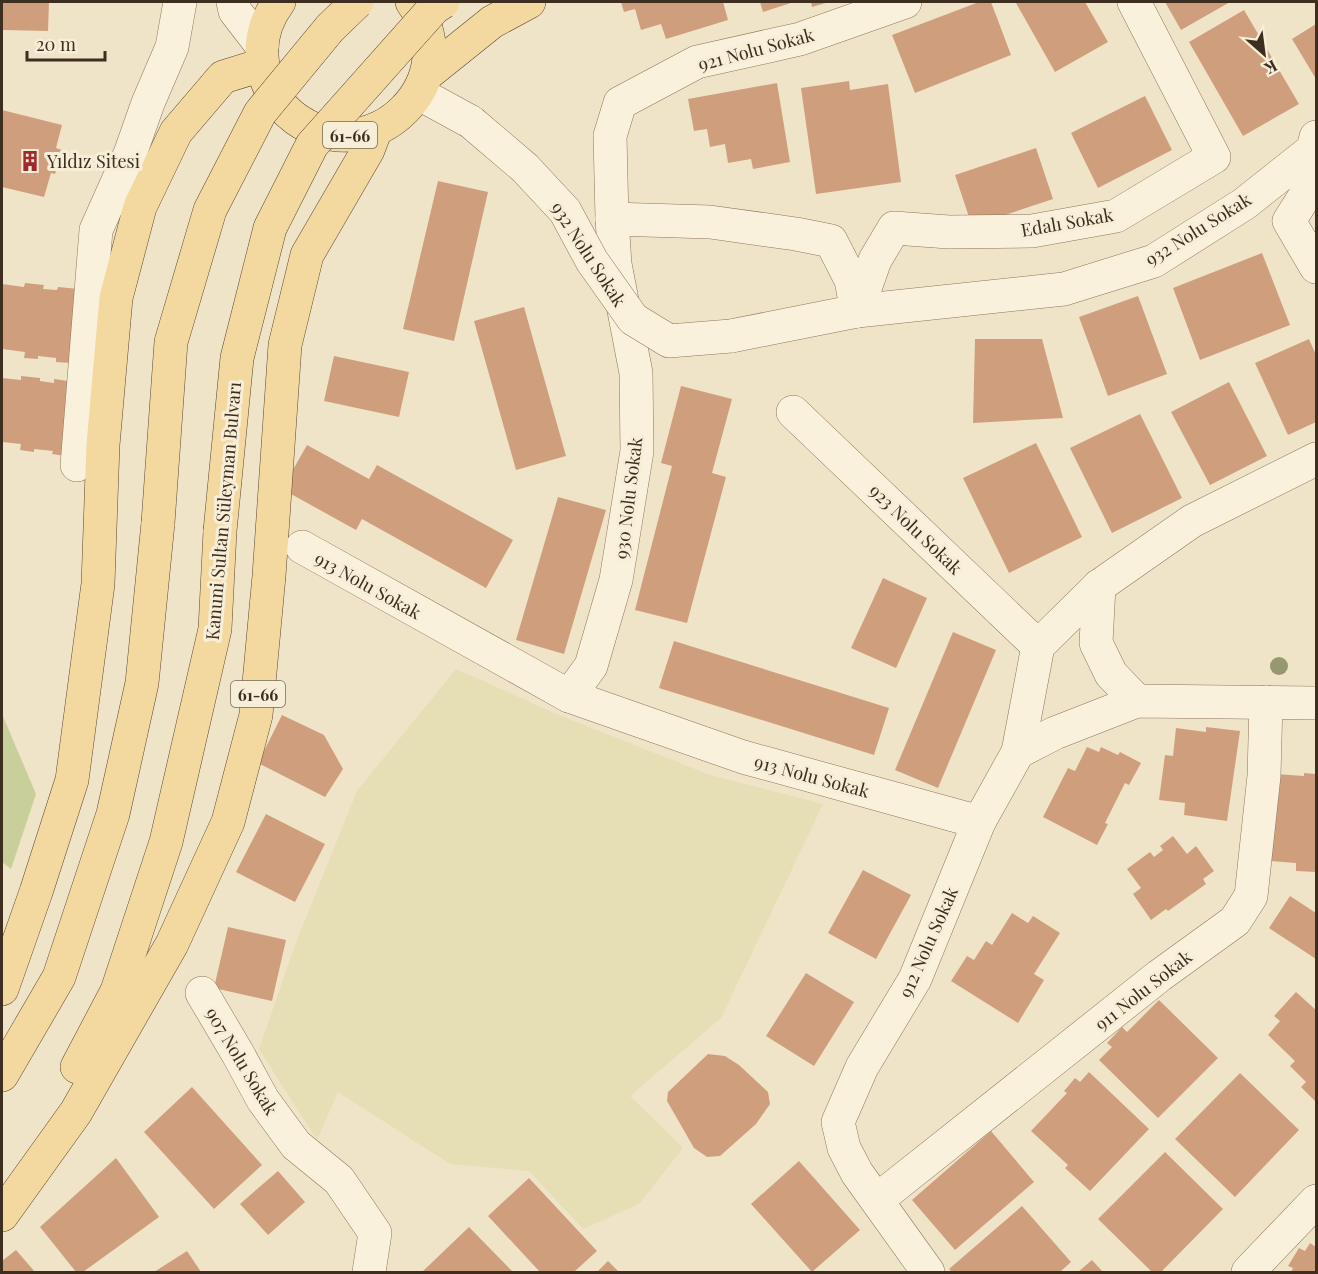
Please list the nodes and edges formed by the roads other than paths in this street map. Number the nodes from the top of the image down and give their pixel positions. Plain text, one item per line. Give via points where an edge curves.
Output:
1 (180, 2) edge
2 (233, 2) edge
3 (279, 2) edge
4 (357, 2) edge
5 (412, 2) edge
6 (443, 2) edge
7 (529, 2) edge
8 (905, 2) edge
9 (1134, 2) edge
10 (262, 55) junction
11 (422, 84) junction
12 (376, 129) junction
13 (1315, 144) edge
14 (612, 219) junction
15 (1317, 267) edge
16 (857, 311) junction
17 (793, 412) dead end
18 (1317, 459) edge
19 (77, 465) dead end
20 (302, 548) dead end
21 (1099, 586) junction
22 (1038, 646) junction
23 (569, 696) junction
24 (1137, 700) junction
25 (1266, 702) junction
26 (1317, 703) edge
27 (1018, 752) junction
28 (979, 822) junction
29 (2, 989) edge
30 (202, 993) dead end
31 (2, 1075) edge
32 (2, 1184) edge
33 (877, 1200) junction
34 (1317, 1201) edge
35 (2, 1215) edge
36 (369, 1272) edge
37 (928, 1272) edge
38 (1248, 1272) edge

1 - 19 street via 172,47 96,230
2 - 10 street
3 - 10 main road via 265,28
4 - 31 main road, bridge via 330,28 260,113 210,210 171,342 142,683 113,814 59,977
5 - 11 main road via 428,38 429,57
6 - 32 main road, Kanuni Sultan Süleyman Bulvarı / 61-66, bridge via 312,145 270,228 237,358 215,629 166,842 117,991 44,1131
7 - 11 main road, 61-66 via 492,22
8 - 14 street, 921 Nolu Sokak via 800,39 697,62 620,102 610,136
9 - 16 street, Edalı Sokak via 1214,157 1116,216 1032,231 894,228 875,260
10 - 12 main road, 61-66 via 267,83 276,99 304,124 340,135
10 - 29 main road via 223,78 176,132 140,207 116,298 103,445 98,584 72,780
11 - 12 main road, 61-66 via 407,108
11 - 16 street, 932 Nolu Sokak, bridge via 525,168 565,211 592,261 633,319 669,341 731,336
12 - 35 main road, 61-66 via 368,150 307,255 285,345 256,715 228,822 172,944 82,1103
13 - 15 street via 1313,183 1289,221
13 - 16 street, 932 Nolu Sokak via 1244,204 1154,261 1064,289
14 - 16 street via 710,222 831,241 852,280
14 - 23 street, 930 Nolu Sokak via 615,264 636,373 637,451 616,580 591,666
17 - 22 street, 923 Nolu Sokak
18 - 21 street via 1192,521
20 - 23 street, 913 Nolu Sokak
21 - 22 street
21 - 24 street via 1096,643 1111,674
22 - 27 street
23 - 28 street, 913 Nolu Sokak via 743,757
24 - 25 street
24 - 27 street
25 - 26 street
25 - 33 street, 911 Nolu Sokak via 1264,776 1251,896 1235,921
27 - 28 street
28 - 33 street, 912 Nolu Sokak via 915,979 862,1067 838,1122 844,1148
30 - 36 street, 907 Nolu Sokak via 263,1101 296,1144 339,1180 375,1233
33 - 37 street
34 - 38 street

